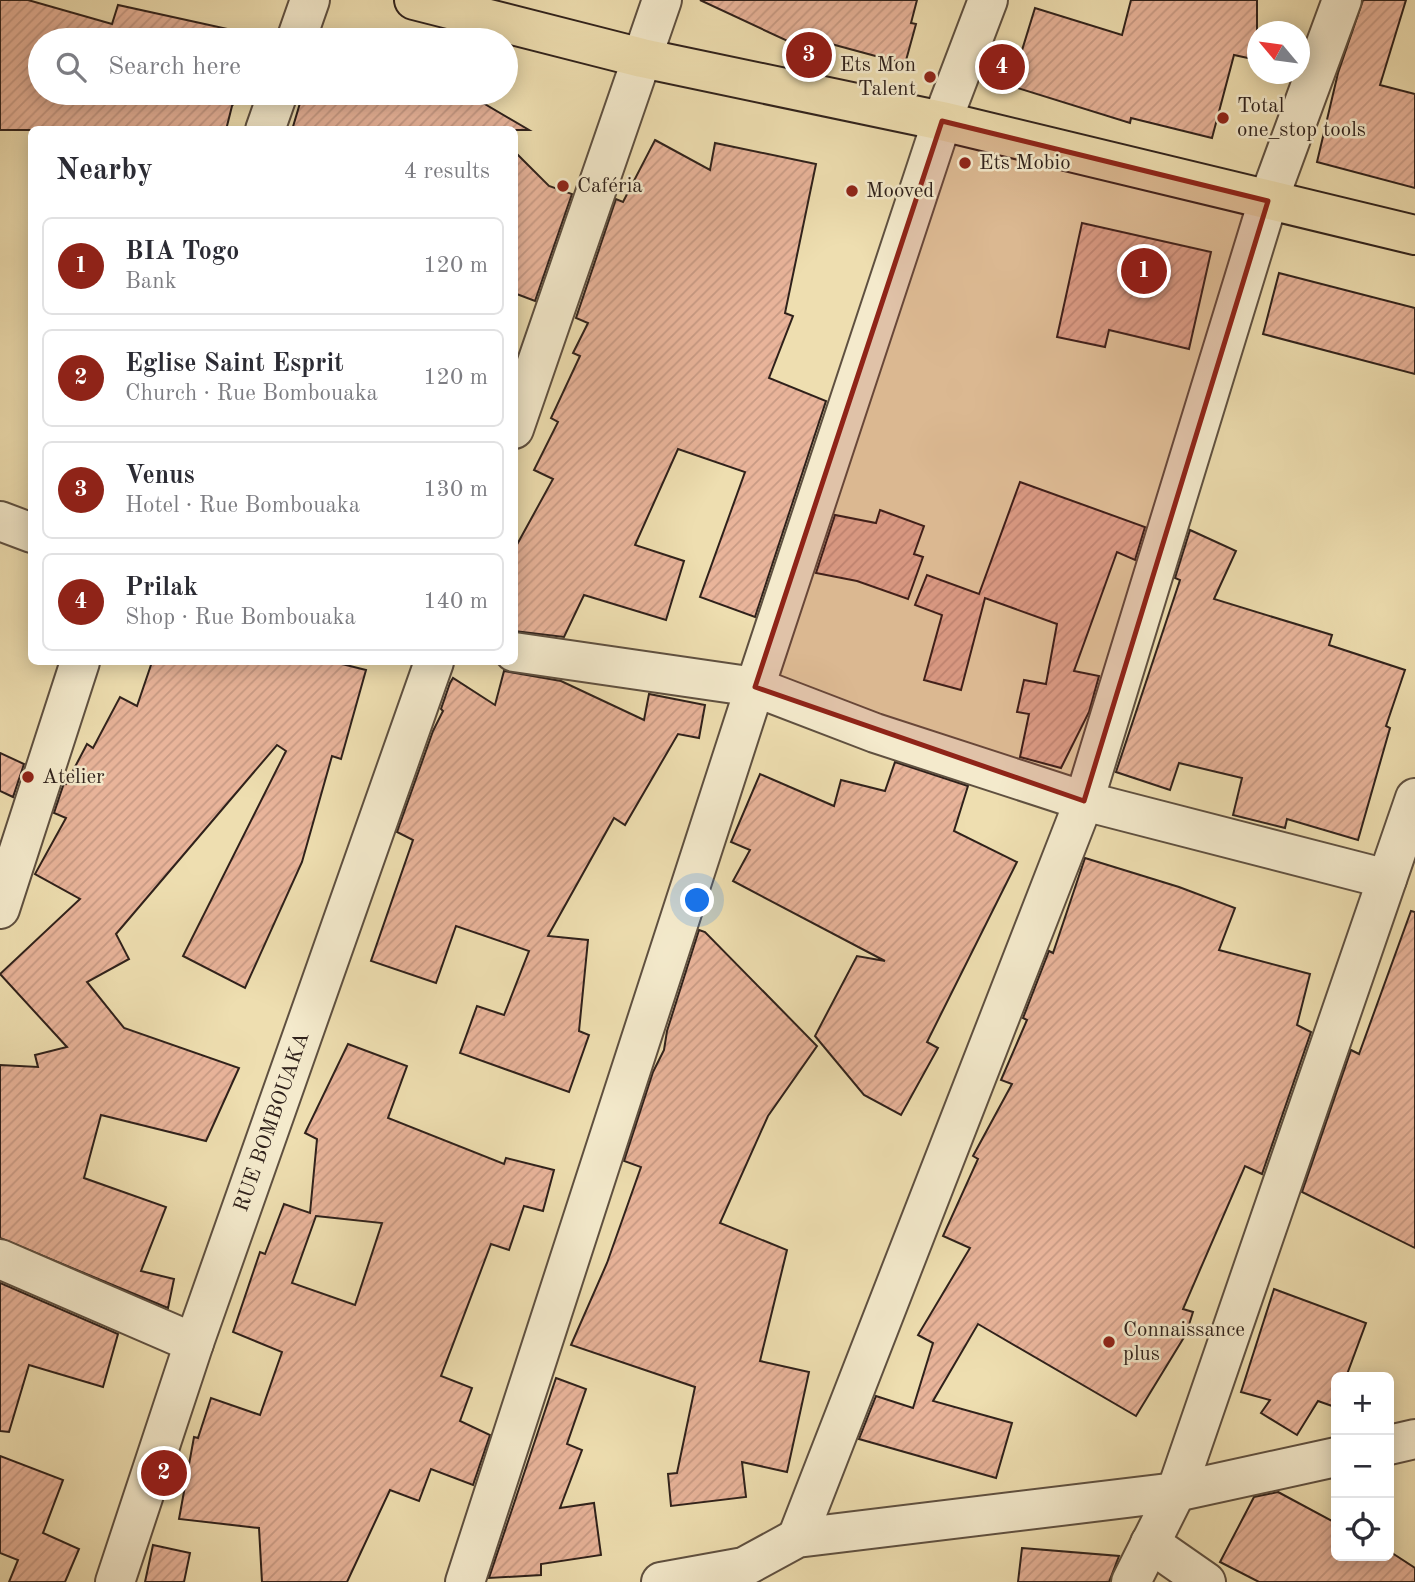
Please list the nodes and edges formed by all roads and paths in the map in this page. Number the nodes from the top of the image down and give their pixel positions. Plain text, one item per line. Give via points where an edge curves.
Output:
1 (310, 0) edge
2 (414, 0) edge
3 (662, 0) edge
4 (988, 0) edge
5 (1342, 0) edge
6 (300, 28) edge
7 (642, 58) junction
8 (274, 105) edge
9 (942, 121) junction
10 (266, 126) edge
11 (1268, 201) junction
12 (1415, 235) edge
13 (518, 417) edge
14 (0, 521) edge
15 (28, 532) edge
16 (518, 653) edge
17 (79, 665) edge
18 (433, 665) edge
19 (755, 687) junction
20 (1415, 798) edge
21 (1084, 800) junction
22 (1387, 879) junction
23 (0, 909) edge
24 (0, 1259) edge
25 (194, 1343) junction
26 (1415, 1439) edge
27 (1394, 1444) edge
28 (1331, 1458) edge
29 (1176, 1492) junction
30 (797, 1538) junction
31 (1150, 1543) junction
32 (741, 1575) edge
33 (115, 1582) edge
34 (465, 1582) edge
35 (661, 1582) edge
36 (1131, 1582) edge
37 (1206, 1582) edge

1 - 6 street
2 - 7 main road
3 - 7 street
4 - 9 street
5 - 11 street
7 - 9 main road
7 - 13 street
8 - 10 street
9 - 11 main road
9 - 19 street
11 - 12 main road
11 - 21 street
14 - 15 street
16 - 19 street
17 - 23 street
18 - 25 street, RUE BOMBOUAKA
19 - 21 street via 875,733
19 - 34 street
20 - 22 street
21 - 22 street
21 - 30 street
22 - 29 street
24 - 25 street
25 - 33 street, RUE BOMBOUAKA
26 - 27 street
28 - 29 street
29 - 30 street
29 - 31 street
30 - 32 street
31 - 36 street
31 - 37 street
32 - 35 street

